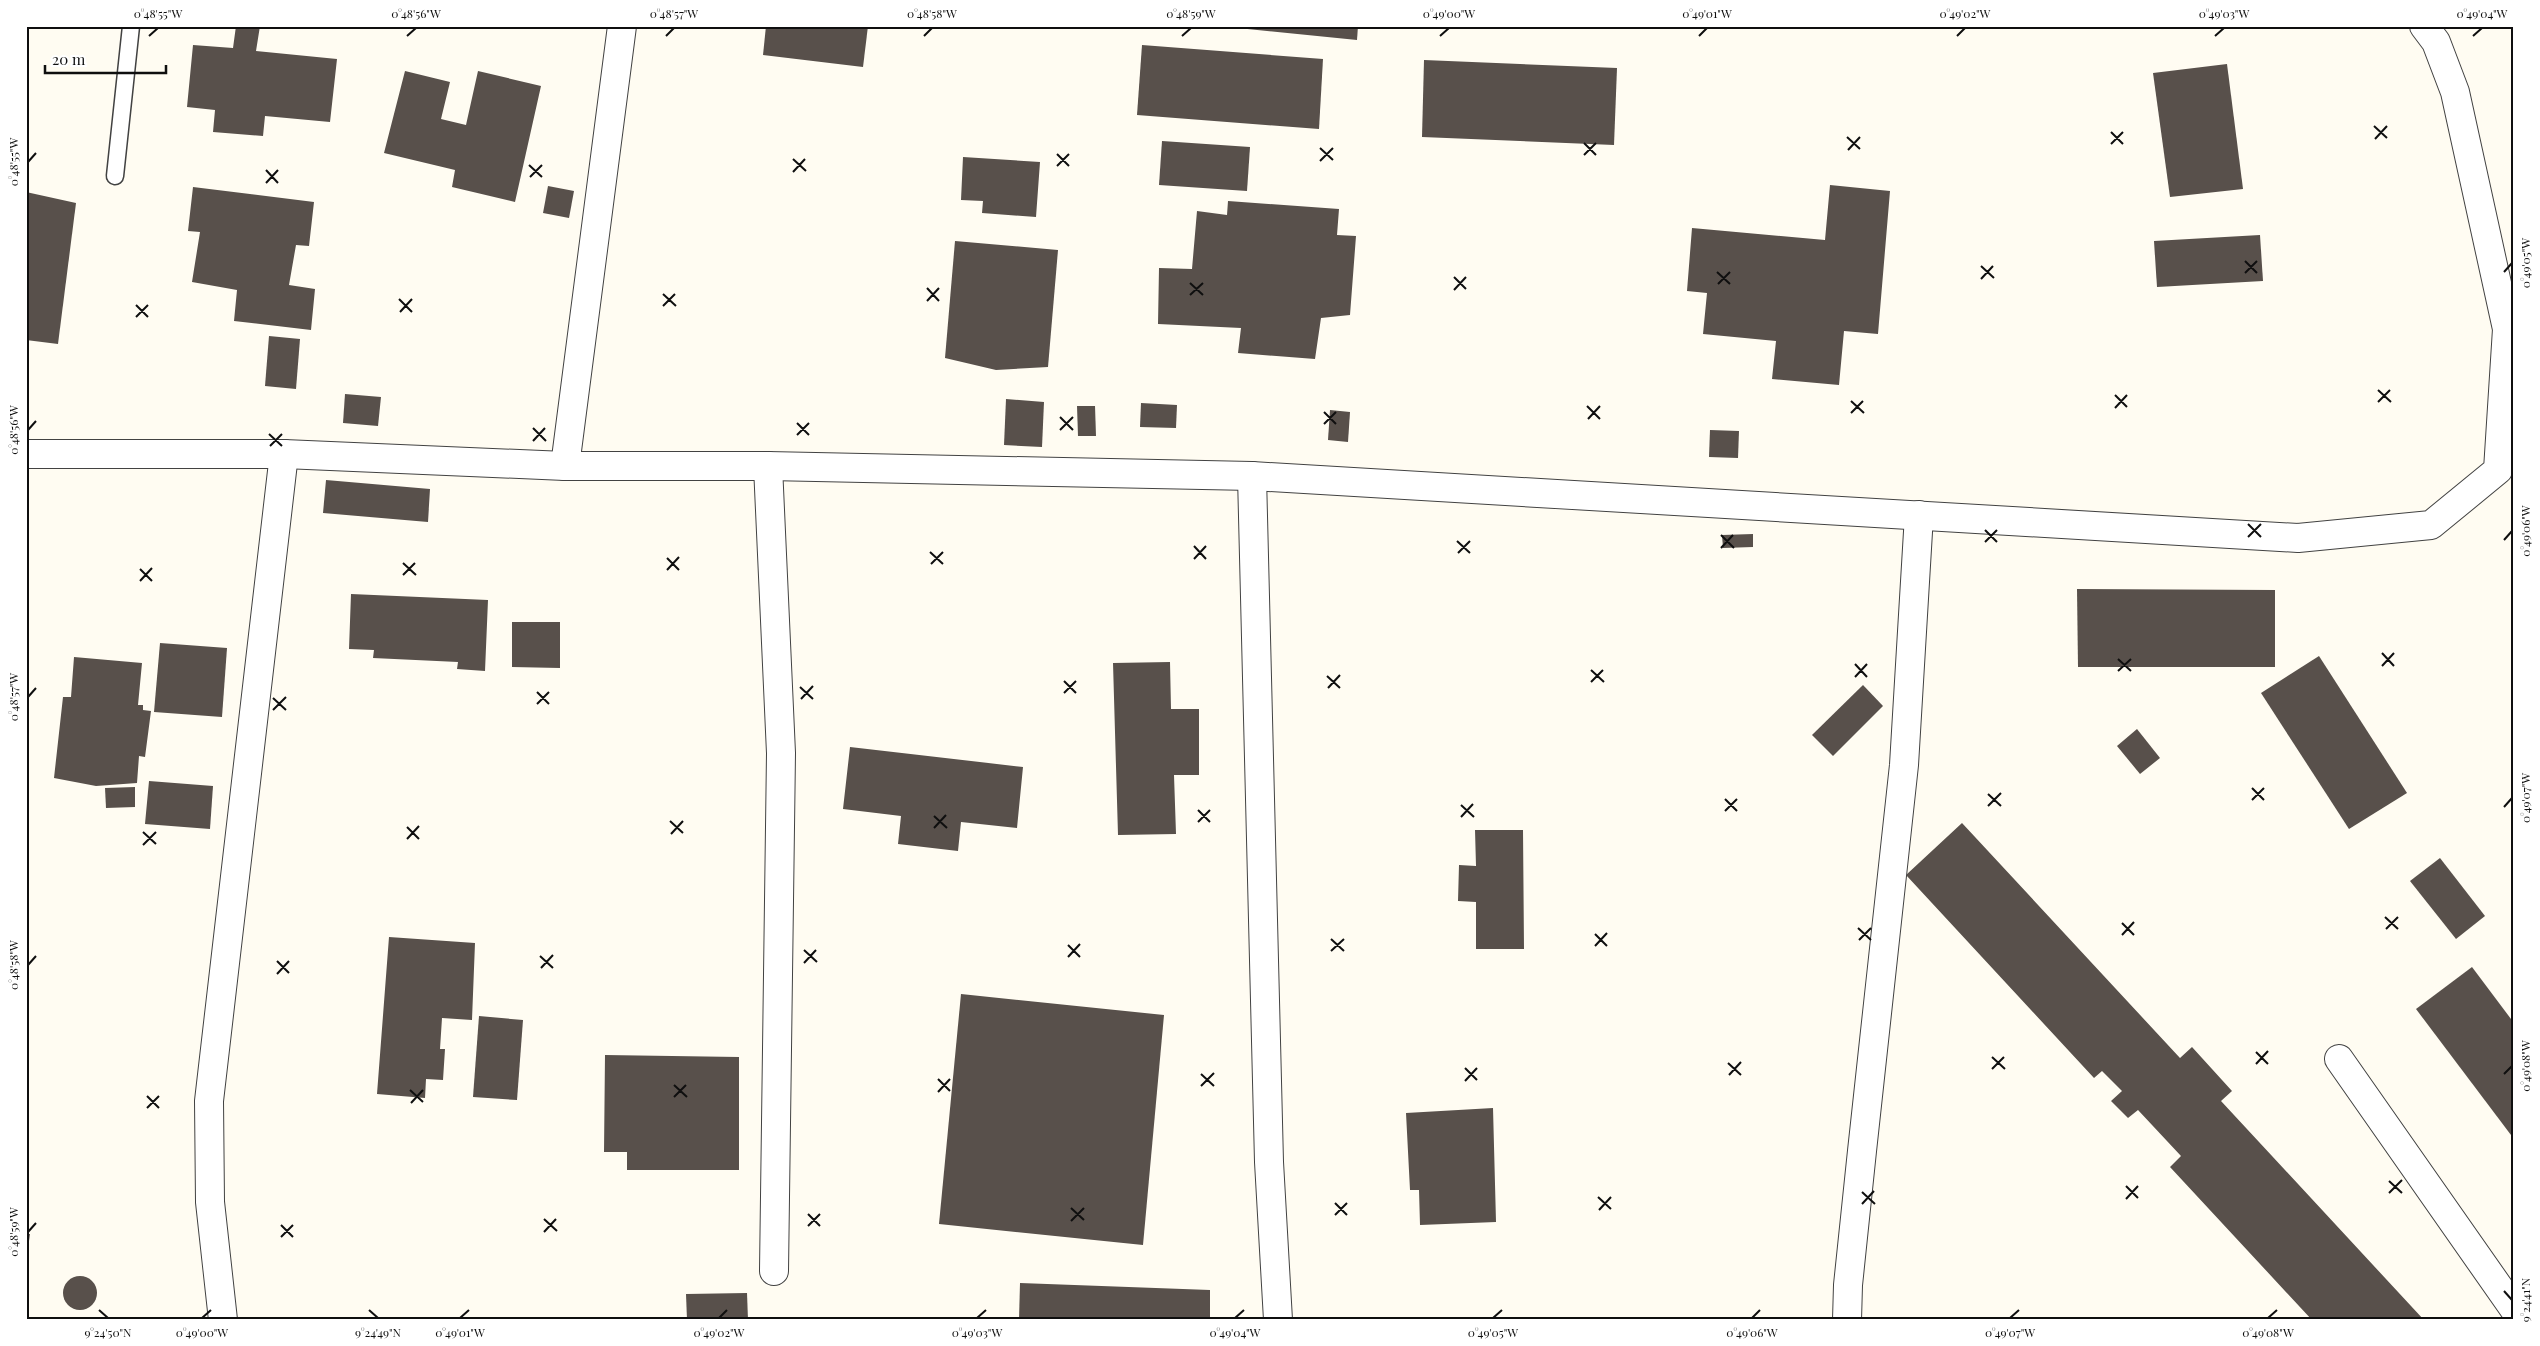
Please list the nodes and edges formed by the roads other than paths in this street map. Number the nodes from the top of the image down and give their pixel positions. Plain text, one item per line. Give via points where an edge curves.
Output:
1 (130, 26) edge
2 (622, 26) edge
3 (2424, 26) edge
4 (115, 176) dead end
5 (26, 454) edge
6 (284, 454) junction
7 (565, 466) junction
8 (768, 466) junction
9 (1252, 476) junction
10 (1919, 515) junction
11 (2339, 1059) dead end
12 (774, 1271) dead end
13 (2514, 1309) edge
14 (223, 1320) edge
15 (1278, 1320) edge
16 (1847, 1320) edge

1 - 4 lane
2 - 7 street
3 - 10 street via 2436,42 2455,92 2507,329 2498,470 2431,525 2298,538
5 - 6 street
6 - 7 street
6 - 14 street via 209,1101 210,1202
7 - 8 street
8 - 9 street
8 - 12 street via 781,753
9 - 10 street
9 - 15 street via 1269,1162
10 - 16 street via 1904,765
11 - 13 street

